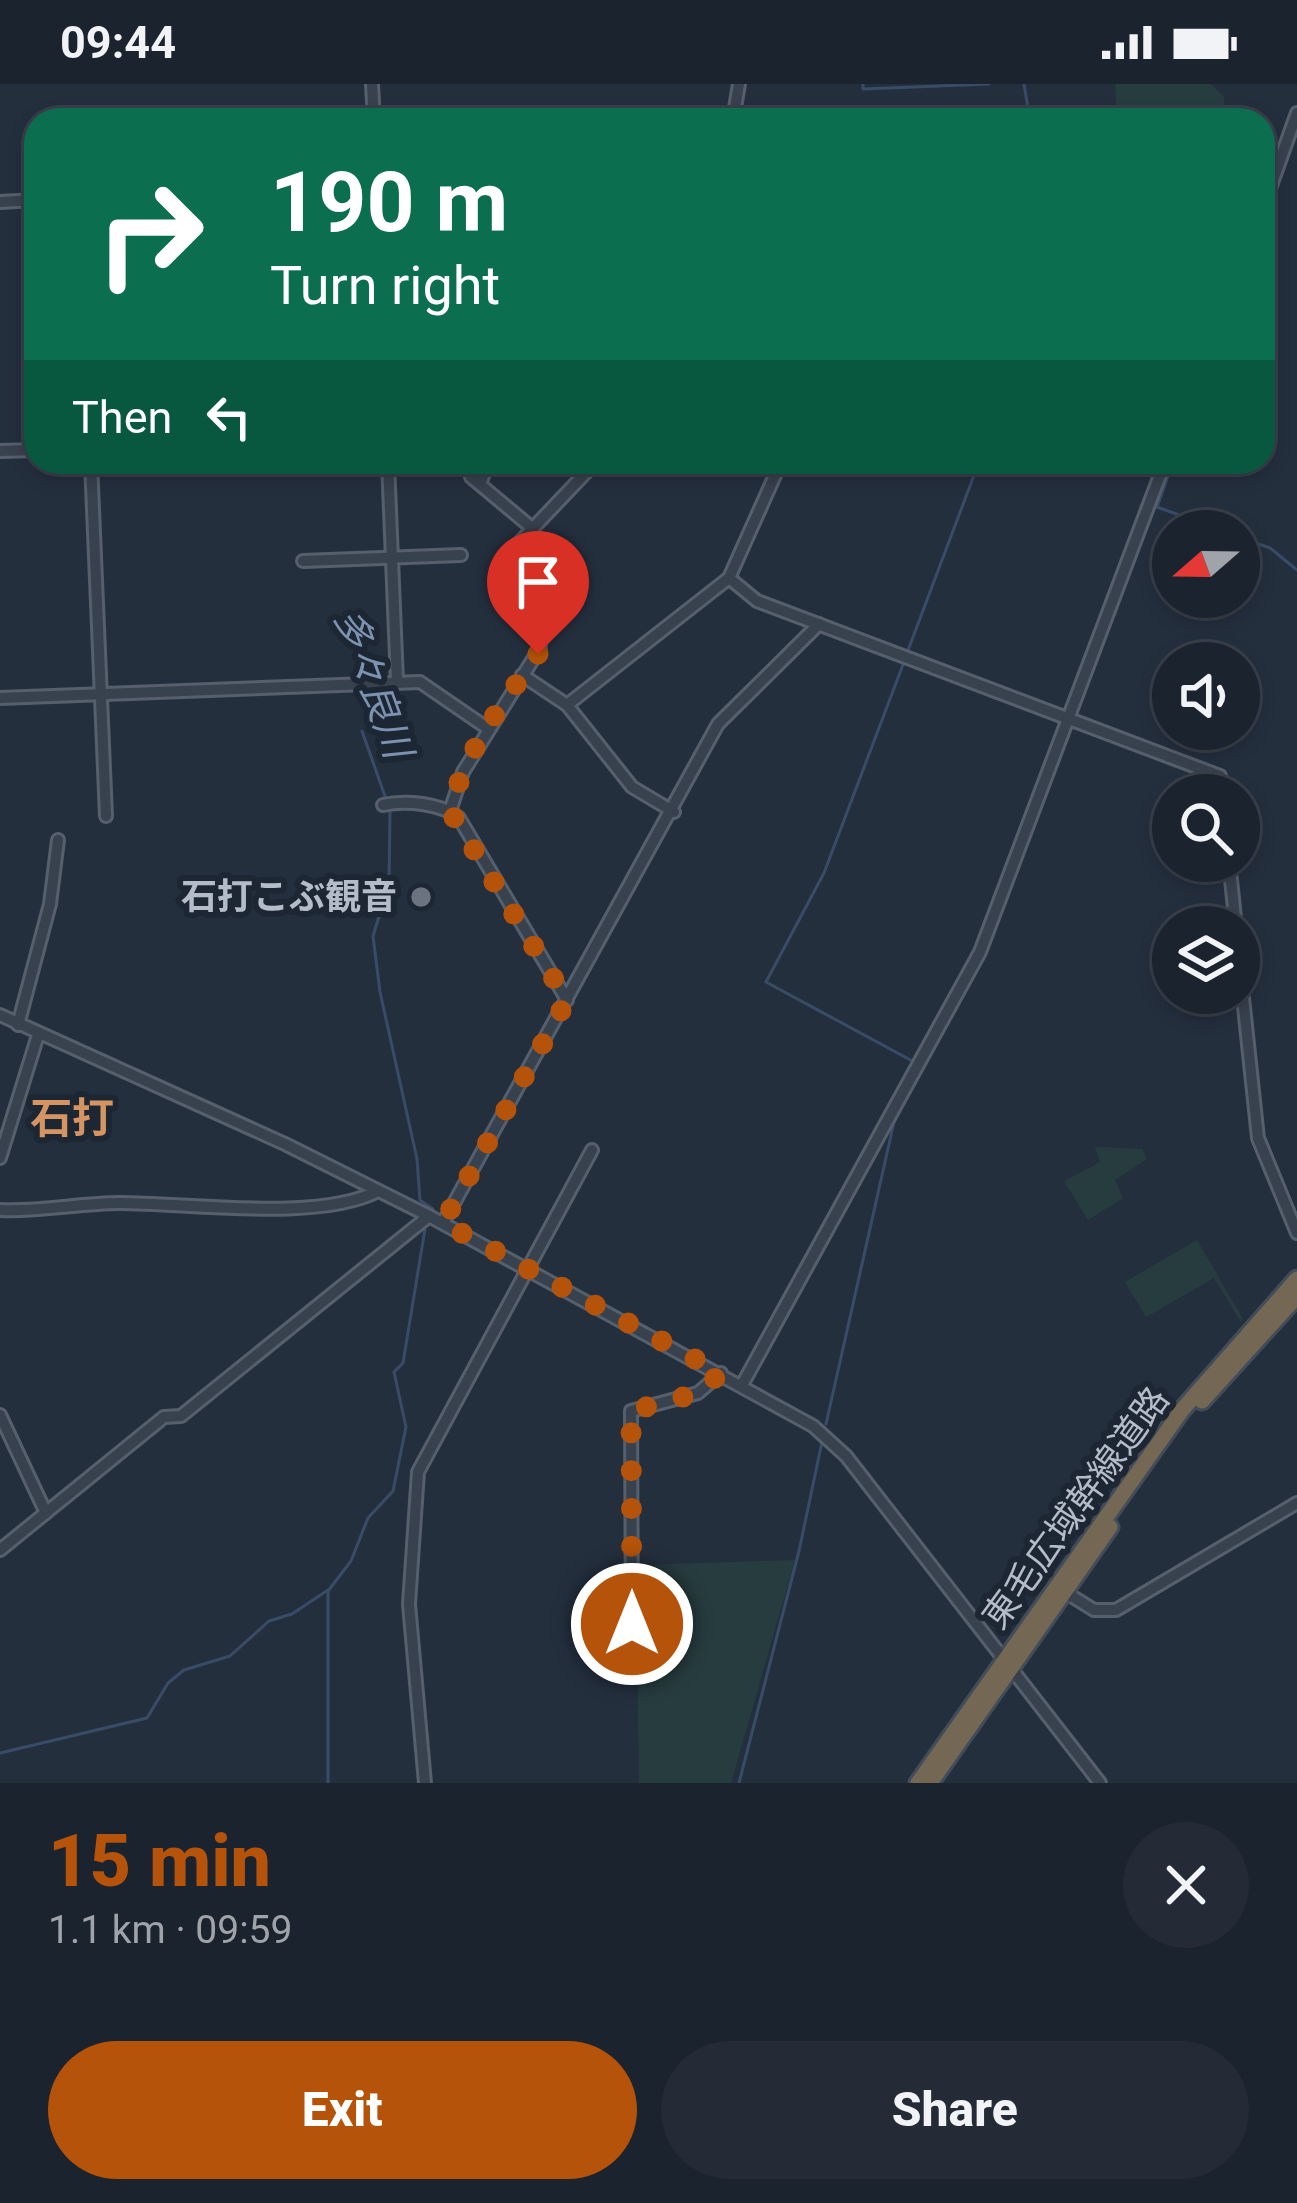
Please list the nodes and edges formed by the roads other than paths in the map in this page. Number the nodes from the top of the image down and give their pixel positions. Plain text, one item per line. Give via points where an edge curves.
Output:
1 (1297, 113) edge
2 (1275, 174) edge
3 (92, 474) edge
4 (388, 474) edge
5 (480, 474) edge
6 (584, 474) edge
7 (776, 474) edge
8 (1161, 474) edge
9 (532, 528) junction
10 (461, 555) dead end
11 (392, 558) junction
12 (303, 561) dead end
13 (729, 578) junction
14 (819, 624) junction
15 (523, 675) junction
16 (397, 681) junction
17 (100, 693) junction
18 (0, 698) edge
19 (566, 705) junction
20 (1069, 719) junction
21 (487, 728) junction
22 (1215, 774) edge
23 (383, 805) dead end
24 (450, 811) junction
25 (674, 812) junction
26 (106, 816) dead end
27 (58, 840) dead end
28 (567, 1000) junction
29 (1245, 1014) edge
30 (0, 1015) edge
31 (18, 1025) junction
32 (38, 1035) junction
33 (592, 1150) dead end
34 (0, 1157) edge
35 (378, 1191) junction
36 (0, 1210) edge
37 (430, 1216) junction
38 (443, 1223) junction
39 (1297, 1233) edge
40 (526, 1268) junction
41 (1297, 1279) edge
42 (1297, 1296) edge
43 (721, 1373) junction
44 (742, 1385) junction
45 (0, 1415) edge
46 (1297, 1503) edge
47 (46, 1513) junction
48 (0, 1550) edge
49 (1065, 1592) junction
50 (632, 1636) dead end
51 (1007, 1664) junction
52 (425, 1783) edge
53 (918, 1783) edge
54 (930, 1783) edge
55 (1100, 1783) edge

1 - 2 street
3 - 17 street
4 - 11 street
5 - 9 street via 476,479
6 - 9 street
7 - 13 street
8 - 20 street
9 - 15 street via 513,554 540,640
10 - 11 street
11 - 12 street
11 - 16 street
13 - 14 street via 757,601
13 - 19 street
14 - 20 street
14 - 25 street via 718,724
15 - 19 street
15 - 21 street
16 - 17 street
16 - 21 street via 426,684
17 - 18 street
17 - 26 street
19 - 25 street via 632,787
20 - 22 street
20 - 44 street via 980,952
21 - 24 street
23 - 24 street
24 - 28 street
25 - 28 street
27 - 31 street
28 - 38 street
29 - 39 street via 1258,1138
30 - 31 street
31 - 32 street
32 - 34 street
32 - 35 street
33 - 40 street
35 - 36 street via 280,1207
35 - 37 street
37 - 38 street
37 - 47 street
38 - 40 street
40 - 43 street
40 - 52 street via 418,1472 409,1604
41 - 51 highway, 東毛広域幹線道路 via 1182,1410
42 - 49 highway, 東毛広域幹線道路 via 1203,1400
43 - 44 street
43 - 50 street via 698,1393 631,1411
44 - 51 street via 838,1447
45 - 47 street
46 - 49 street via 1116,1610 1094,1610
47 - 48 street
49 - 51 highway, 東毛広域幹線道路
51 - 53 highway, 東毛広域幹線道路
51 - 54 highway, 東毛広域幹線道路
51 - 55 street

